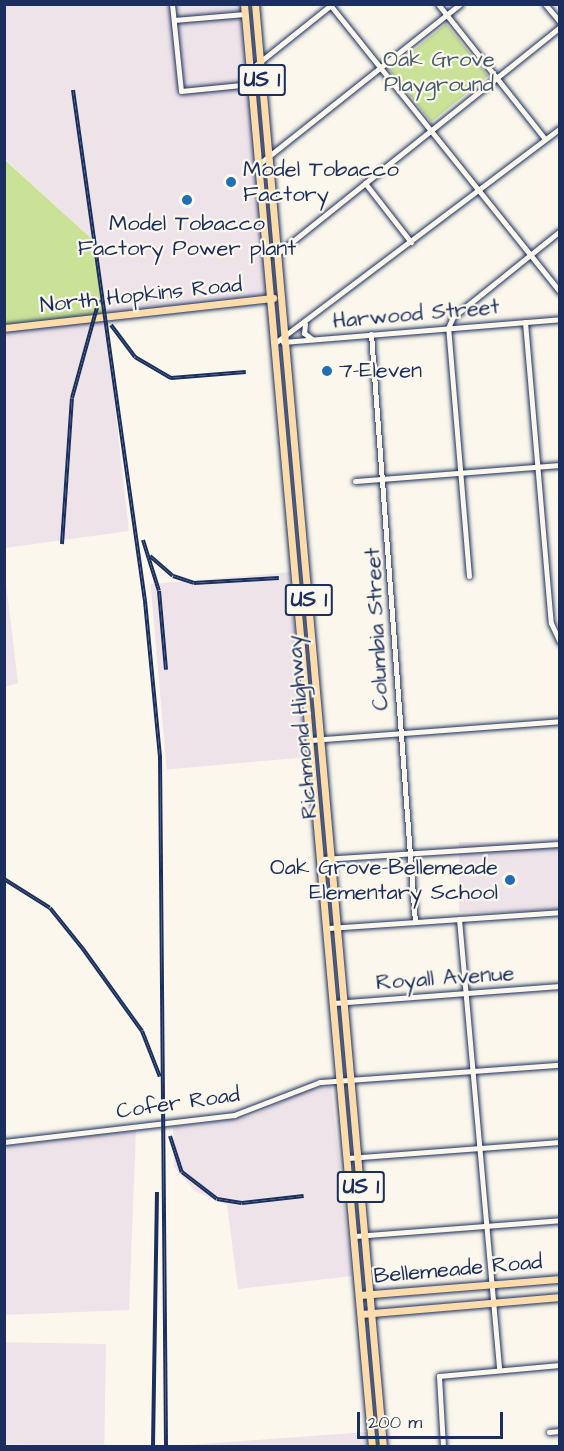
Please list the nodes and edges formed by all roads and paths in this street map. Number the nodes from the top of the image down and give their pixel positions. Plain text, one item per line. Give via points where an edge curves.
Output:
1 (172, 4) edge
2 (244, 4) edge
3 (255, 4) edge
4 (438, 4) edge
5 (460, 4) edge
6 (545, 4) edge
7 (332, 5) edge
8 (245, 14) junction
9 (446, 16) junction
10 (174, 20) junction
11 (560, 22) edge
12 (560, 27) edge
13 (260, 62) junction
14 (381, 68) junction
15 (251, 69) junction
16 (496, 78) junction
17 (252, 84) junction
18 (560, 128) edge
19 (430, 130) junction
20 (545, 140) junction
21 (269, 156) junction
22 (259, 164) junction
23 (365, 183) junction
24 (478, 190) junction
25 (560, 231) edge
26 (411, 242) junction
27 (278, 253) junction
28 (268, 254) junction
29 (530, 255) junction
30 (560, 292) edge
31 (281, 297) junction
32 (272, 299) junction
33 (560, 319) edge
34 (305, 322) junction
35 (525, 322) junction
36 (4, 328) edge
37 (448, 328) junction
38 (371, 334) junction
39 (286, 339) junction
40 (312, 339) junction
41 (275, 342) junction
42 (560, 465) edge
43 (537, 466) junction
44 (460, 472) junction
45 (384, 479) junction
46 (355, 481) dead end
47 (469, 576) dead end
48 (560, 642) edge
49 (560, 721) edge
50 (400, 733) junction
51 (321, 739) junction
52 (310, 740) junction
53 (560, 844) edge
54 (410, 853) junction
55 (332, 858) junction
56 (321, 859) junction
57 (560, 912) edge
58 (459, 919) junction
59 (415, 922) junction
60 (338, 927) junction
61 (327, 928) junction
62 (560, 986) edge
63 (466, 994) junction
64 (344, 1002) junction
65 (333, 1003) junction
66 (560, 1065) edge
67 (472, 1071) junction
68 (340, 1080) junction
69 (351, 1080) junction
70 (4, 1142) edge
71 (560, 1142) edge
72 (479, 1148) junction
73 (358, 1157) junction
74 (347, 1158) junction
75 (560, 1220) edge
76 (486, 1225) junction
77 (365, 1235) junction
78 (354, 1236) junction
79 (560, 1279) edge
80 (492, 1285) junction
81 (370, 1294) junction
82 (360, 1295) junction
83 (560, 1298) edge
84 (493, 1303) junction
85 (372, 1313) junction
86 (361, 1314) junction
87 (560, 1365) edge
88 (499, 1369) junction
89 (560, 1431) edge
90 (549, 1432) dead end
91 (372, 1446) edge
92 (383, 1446) edge
93 (443, 1446) edge

1 - 10 street
2 - 8 main road, Richmond Highway / US 1
3 - 13 main road, Richmond Highway / US 1
4 - 9 street
5 - 9 street
6 - 11 street
7 - 13 street
7 - 14 street
8 - 10 street
8 - 15 main road, Richmond Highway / US 1
9 - 14 street
9 - 16 street
10 - 17 street via 181,91
12 - 16 street
13 - 15 street
13 - 21 main road, Richmond Highway / US 1
14 - 19 street
14 - 21 street
15 - 17 main road, Richmond Highway / US 1
16 - 19 street
16 - 20 street
17 - 22 main road, Richmond Highway / US 1
18 - 20 street
19 - 23 street
19 - 24 street
20 - 24 street
21 - 22 street
21 - 27 main road, Richmond Highway / US 1
22 - 28 main road, Richmond Highway / US 1
23 - 26 street
23 - 27 street
24 - 26 street
24 - 29 street
25 - 29 street
26 - 34 street
27 - 28 street
27 - 31 main road, Richmond Highway / US 1
28 - 32 main road, Richmond Highway / US 1
29 - 30 street
29 - 37 street via 453,316
31 - 32 main road, North Hopkins Road
31 - 39 main road, Richmond Highway / US 1
32 - 36 main road, North Hopkins Road
32 - 41 main road, Richmond Highway / US 1
33 - 35 street, Harwood Street
34 - 39 street
34 - 40 street via 303,332
35 - 37 street, Harwood Street
35 - 43 street
37 - 38 street, Harwood Street
37 - 44 street
38 - 40 street, Harwood Street
38 - 45 street, Columbia Street
39 - 40 street, Harwood Street
39 - 41 street
39 - 51 main road, Richmond Highway / US 1
41 - 52 main road, Richmond Highway / US 1
42 - 43 street
43 - 44 street
43 - 48 street via 551,623
44 - 45 street
44 - 47 street
45 - 46 street
45 - 50 street, Columbia Street
49 - 50 street
50 - 51 street
50 - 54 street, Columbia Street
51 - 52 street
51 - 55 main road, Richmond Highway / US 1
52 - 56 main road, Richmond Highway / US 1
53 - 54 street
54 - 55 street
54 - 59 street, Columbia Street
55 - 56 street
55 - 60 main road, Richmond Highway / US 1
56 - 61 main road, Richmond Highway / US 1
57 - 58 street
58 - 59 street
58 - 63 street
59 - 60 street
60 - 61 street
60 - 64 main road, Richmond Highway / US 1
61 - 65 main road, Richmond Highway / US 1
62 - 63 street, Royall Avenue
63 - 64 street, Royall Avenue
63 - 67 street
64 - 65 street, Royall Avenue
64 - 69 main road, Richmond Highway / US 1
65 - 68 main road, Richmond Highway / US 1
66 - 67 street, Cofer Road
67 - 69 street, Cofer Road
67 - 72 street
68 - 69 street, Cofer Road
68 - 70 street, Cofer Road via 300,1086 234,1115
68 - 74 main road, Richmond Highway / US 1
69 - 73 main road, Richmond Highway / US 1
71 - 72 street
72 - 73 street
72 - 76 street
73 - 74 street
73 - 77 main road, Richmond Highway / US 1
74 - 78 main road, Richmond Highway / US 1
75 - 76 street
76 - 77 street
76 - 80 street
77 - 78 street
77 - 81 main road, Richmond Highway / US 1
78 - 82 main road, Richmond Highway / US 1
79 - 80 main road, Bellemeade Road
80 - 81 main road, Bellemeade Road
80 - 84 street
81 - 82 main road, Bellemeade Road
81 - 85 main road, Richmond Highway / US 1
82 - 86 main road, Richmond Highway / US 1
83 - 84 main road, Bellemeade Road
84 - 85 main road, Bellemeade Road
84 - 88 street
85 - 86 main road, Bellemeade Road
85 - 92 main road, Richmond Highway / US 1
86 - 91 main road, Richmond Highway / US 1
87 - 88 street
88 - 93 street via 439,1376
89 - 90 street

